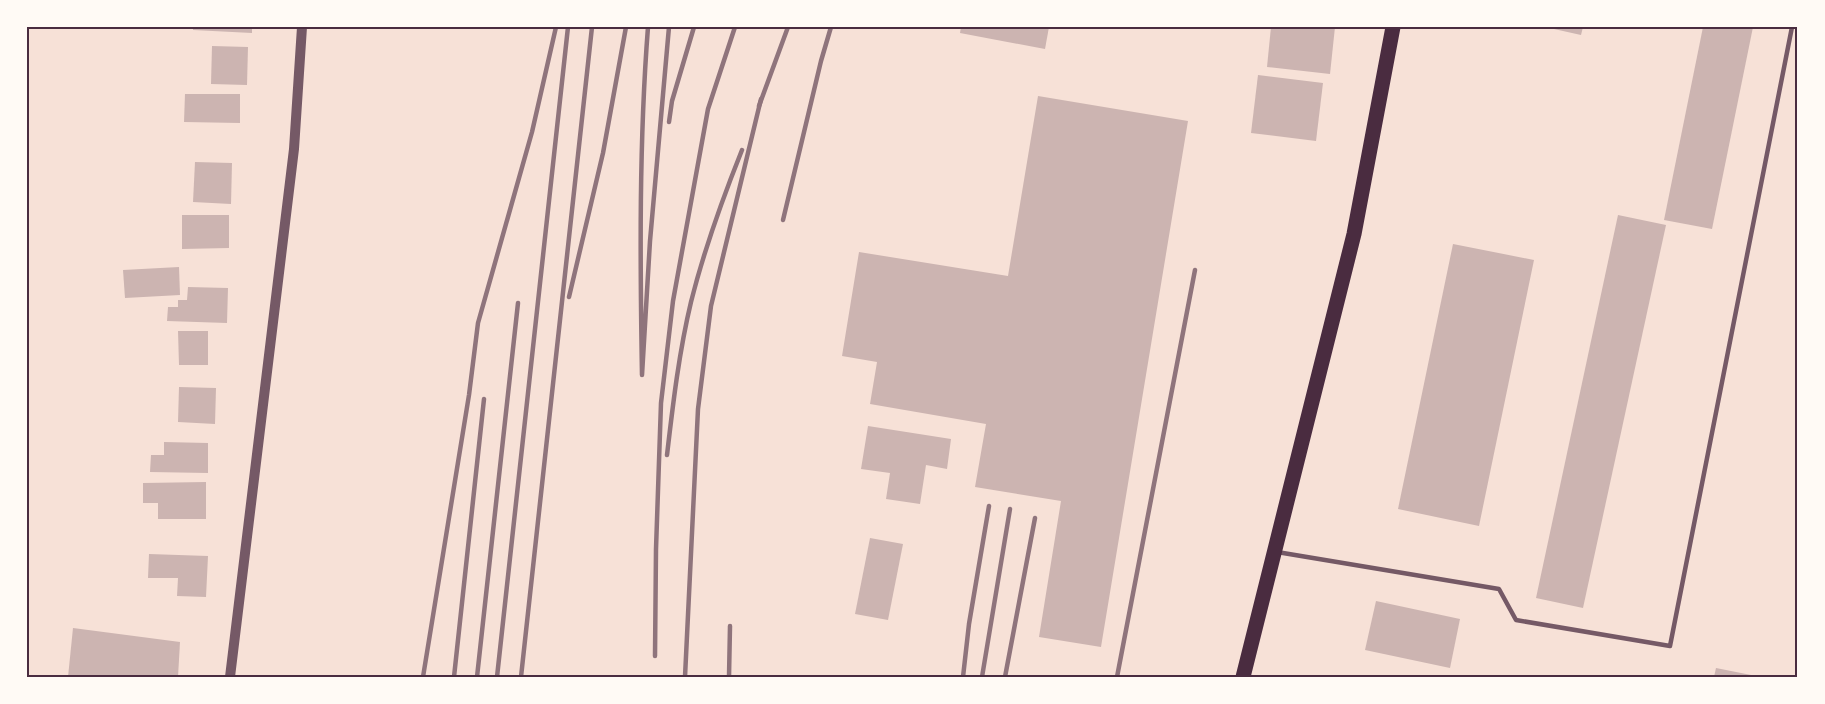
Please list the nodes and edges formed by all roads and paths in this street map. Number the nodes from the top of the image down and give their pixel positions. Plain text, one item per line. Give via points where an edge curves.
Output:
1 (302, 27) edge
2 (1393, 27) edge
3 (1792, 27) edge
4 (1274, 551) junction
5 (230, 677) edge
6 (1243, 677) edge

1 - 5 street via 294,149
2 - 4 main road via 1354,234
3 - 4 lane via 1670,646 1516,620 1499,589
4 - 6 main road

